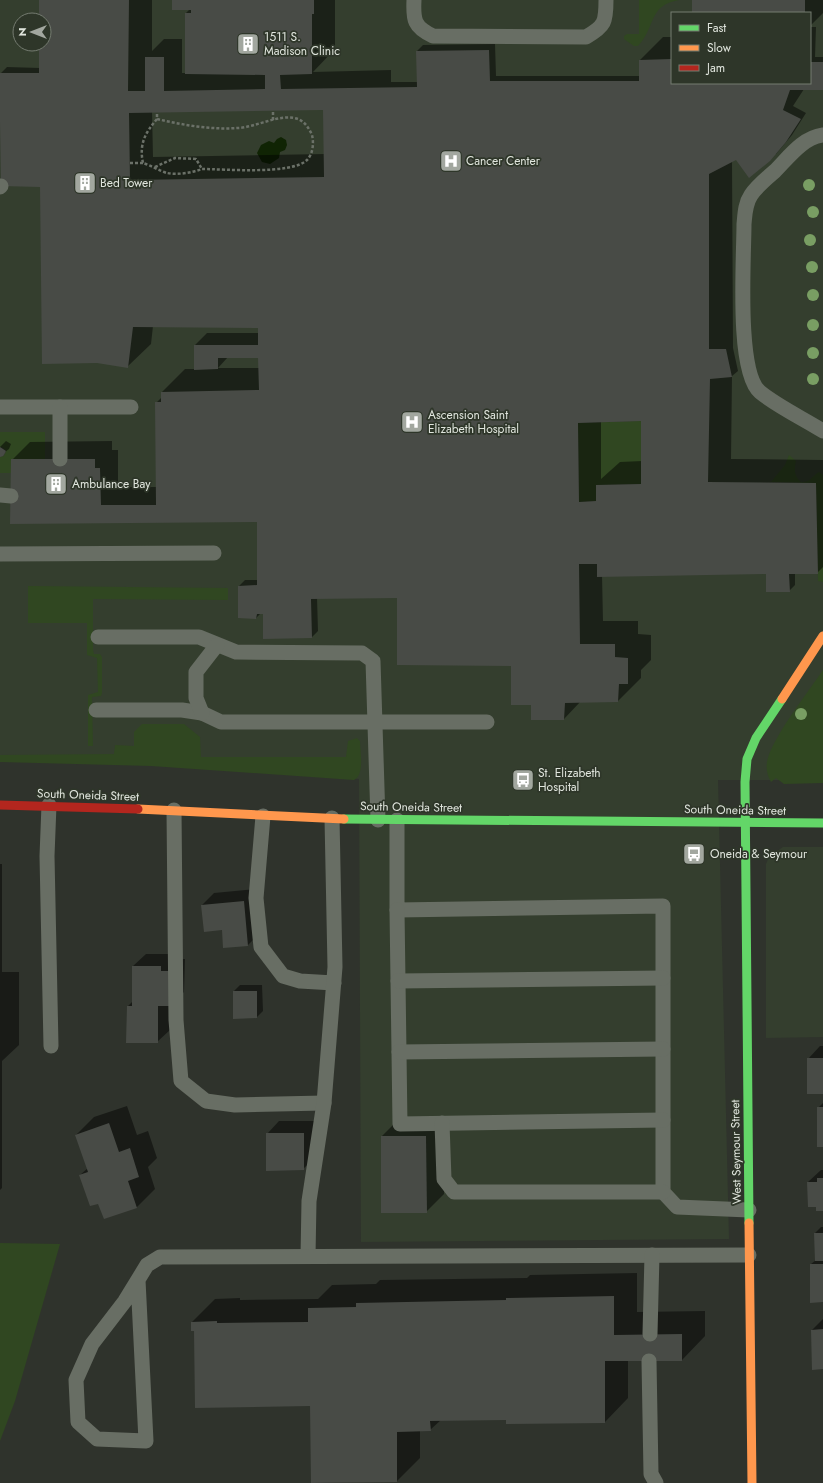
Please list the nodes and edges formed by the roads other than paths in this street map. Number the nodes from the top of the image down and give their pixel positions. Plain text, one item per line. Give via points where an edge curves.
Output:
1 (414, 0) edge
2 (606, 0) edge
3 (823, 135) edge
4 (0, 407) edge
5 (60, 407) junction
6 (131, 407) dead end
7 (823, 431) edge
8 (60, 459) dead end
9 (214, 553) dead end
10 (0, 554) edge
11 (823, 636) edge
12 (98, 637) dead end
13 (217, 646) junction
14 (96, 710) dead end
15 (202, 713) junction
16 (375, 722) junction
17 (487, 722) dead end
18 (0, 805) edge
19 (49, 805) junction
20 (174, 810) junction
21 (263, 816) junction
22 (332, 818) junction
23 (378, 820) junction
24 (397, 820) junction
25 (744, 822) junction
26 (823, 823) edge
27 (397, 910) junction
28 (663, 978) junction
29 (398, 981) junction
30 (334, 983) junction
31 (51, 1046) dead end
32 (663, 1048) junction
33 (399, 1052) junction
34 (324, 1103) junction
35 (663, 1120) junction
36 (442, 1123) junction
37 (663, 1192) junction
38 (749, 1210) junction
39 (652, 1255) junction
40 (749, 1255) junction
41 (308, 1256) junction
42 (138, 1280) junction
43 (650, 1334) dead end
44 (649, 1361) dead end
45 (656, 1483) edge
46 (752, 1483) edge

1 - 2 lane via 414,18 421,31 433,36 555,37 586,37 600,29 606,15
3 - 7 lane via 807,141 794,150 757,187 745,208 744,224 744,345 748,366 759,391
4 - 5 lane
5 - 6 lane
5 - 8 lane
9 - 10 lane
11 - 25 street, West Seymour Street via 756,738 747,759
12 - 13 lane via 199,637
13 - 15 lane via 196,672 196,698
13 - 16 lane via 236,652 362,653 373,661
14 - 15 lane via 182,710
15 - 16 lane via 220,722
16 - 17 lane
16 - 23 lane
18 - 19 street, South Oneida Street
19 - 20 street, South Oneida Street
19 - 31 lane via 47,856
20 - 21 street, South Oneida Street
20 - 34 lane via 176,1020 181,1081 206,1101 235,1105
21 - 22 street, South Oneida Street
21 - 30 lane via 256,898 261,947 283,976
22 - 23 street, South Oneida Street
22 - 30 lane
23 - 24 street, South Oneida Street
24 - 25 street, South Oneida Street
24 - 27 lane
25 - 26 street, South Oneida Street
25 - 38 street, West Seymour Street
27 - 28 lane via 663,906
27 - 29 lane
28 - 29 lane
28 - 32 lane
29 - 33 lane
30 - 34 lane
32 - 33 lane
32 - 35 lane
33 - 36 lane via 400,1124
34 - 41 lane via 309,1201
35 - 36 lane
35 - 37 lane
36 - 37 lane via 444,1179 454,1192
37 - 38 lane via 677,1207
38 - 40 street, West Seymour Street
39 - 40 lane
39 - 41 lane
39 - 43 lane
40 - 46 street, West Seymour Street
41 - 42 lane via 160,1257 147,1265
42 - 42 lane via 92,1344 76,1380 78,1422 97,1439 146,1441
44 - 45 lane via 651,1474

